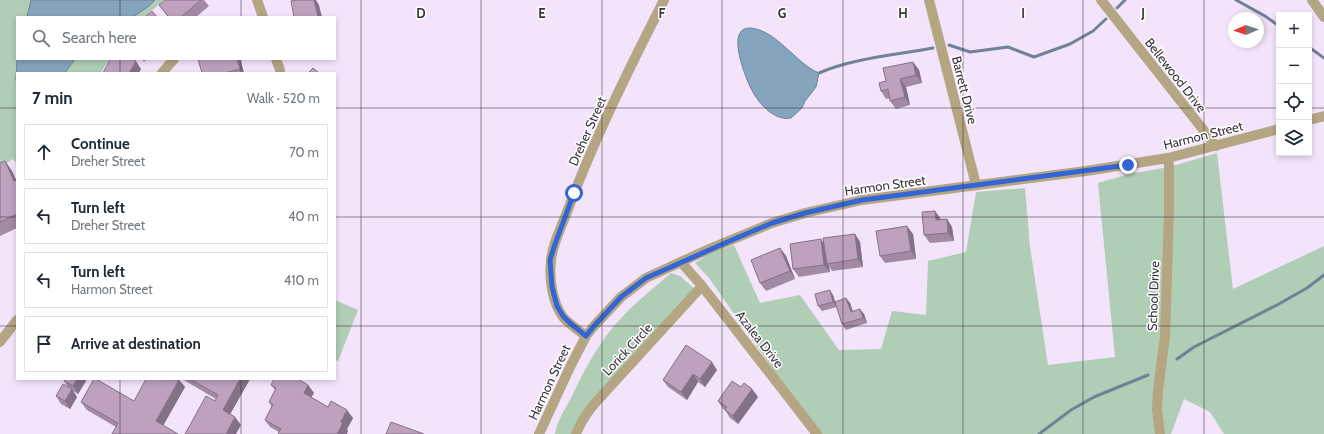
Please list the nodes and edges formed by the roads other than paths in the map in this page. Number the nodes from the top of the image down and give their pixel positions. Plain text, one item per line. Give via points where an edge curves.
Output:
1 (257, 0) edge
2 (664, 0) edge
3 (929, 0) edge
4 (1101, 0) edge
5 (1312, 0) edge
6 (263, 16) edge
7 (1324, 17) edge
8 (173, 60) edge
9 (276, 60) edge
10 (280, 70) dead end
11 (163, 72) edge
12 (1324, 116) edge
13 (1312, 119) edge
14 (1276, 129) edge
15 (1216, 146) junction
16 (1168, 158) junction
17 (976, 185) junction
18 (681, 262) junction
19 (702, 286) junction
20 (16, 321) edge
21 (586, 336) junction
22 (0, 342) edge
23 (539, 434) edge
24 (576, 434) edge
25 (817, 434) edge
26 (1160, 434) edge

1 - 6 street
2 - 21 street, Dreher Street via 574,193 550,260 552,287 557,306 566,320
3 - 17 street, Barrett Drive
4 - 15 street, Bellewood Drive
5 - 7 street
8 - 11 street
9 - 10 street
12 - 13 street
14 - 15 street, Harmon Street
15 - 16 street, Harmon Street
16 - 17 street, Harmon Street
16 - 26 street, School Drive via 1165,336 1158,391
17 - 18 street, Harmon Street via 862,200 812,211 772,223
18 - 19 street, Azalea Drive
18 - 21 street, Harmon Street via 646,278 621,297
19 - 24 street, Lorick Circle via 597,401
19 - 25 street, Azalea Drive
20 - 22 street
21 - 23 street, Harmon Street

